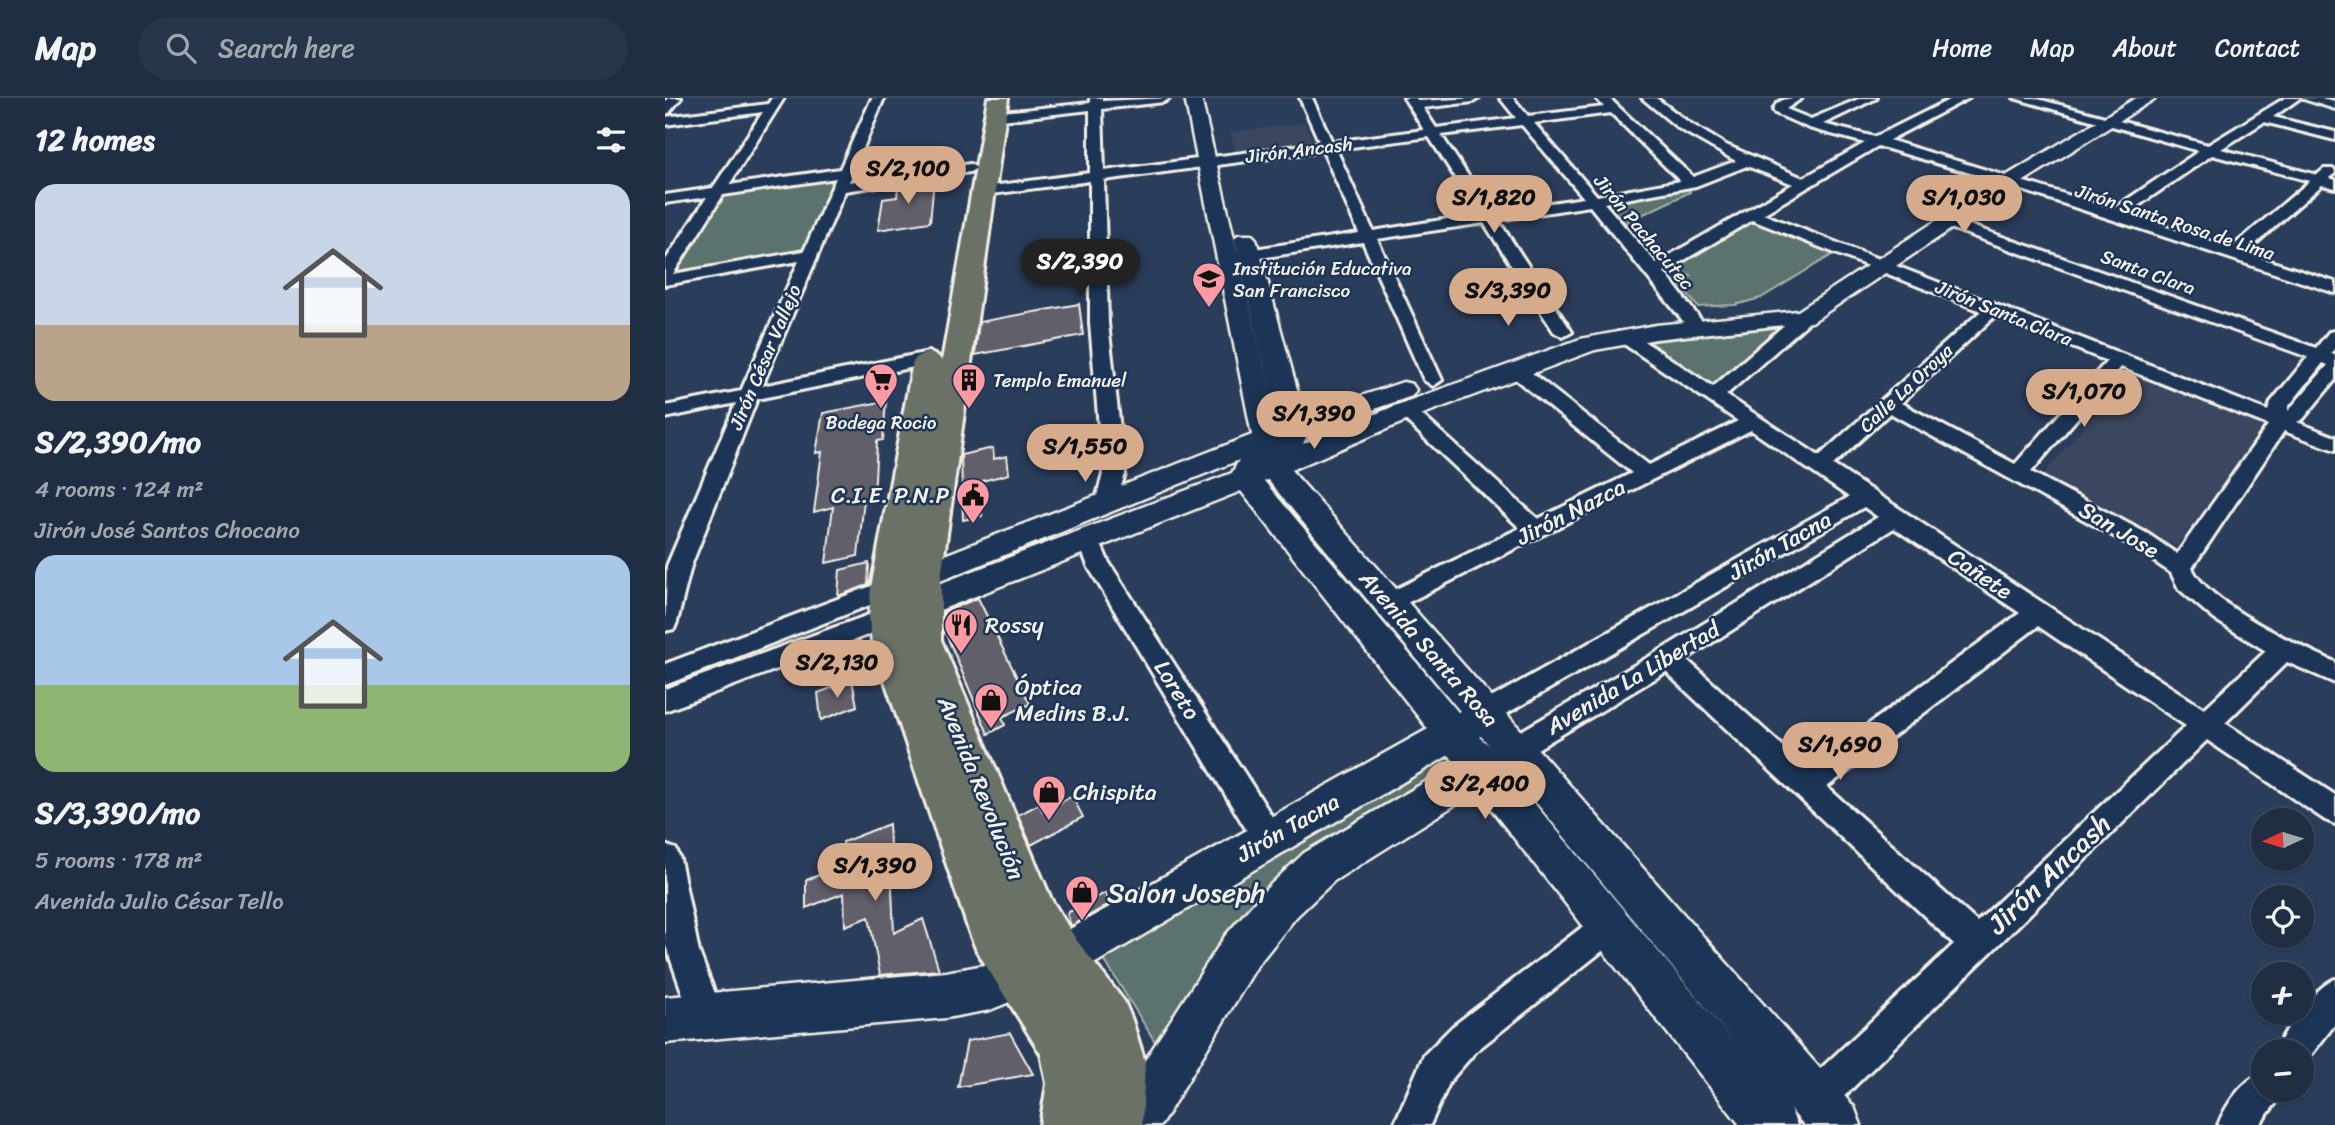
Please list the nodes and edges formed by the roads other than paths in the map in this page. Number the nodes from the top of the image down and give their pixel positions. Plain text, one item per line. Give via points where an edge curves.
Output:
1 (675, 98) edge
2 (878, 98) edge
3 (1164, 98) edge
4 (1193, 98) edge
5 (1209, 98) edge
6 (1306, 98) edge
7 (1473, 98) edge
8 (1506, 98) edge
9 (1602, 98) edge
10 (1648, 98) edge
11 (1796, 98) edge
12 (1871, 98) edge
13 (1962, 98) edge
14 (2020, 98) edge
15 (2116, 98) edge
16 (2148, 98) edge
17 (2294, 98) edge
18 (2306, 98) edge
19 (775, 102) edge
20 (1096, 102) edge
21 (1412, 102) edge
22 (991, 104) edge
23 (2335, 105) edge
24 (1614, 109) junction
25 (665, 110) edge
26 (2083, 116) junction
27 (2263, 118) junction
28 (665, 121) edge
29 (1525, 121) junction
30 (2105, 122) junction
31 (1814, 123) junction
32 (1432, 133) junction
33 (2335, 136) edge
34 (1877, 141) junction
35 (1328, 146) junction
36 (2210, 150) junction
37 (1216, 161) junction
38 (1747, 161) junction
39 (2335, 168) edge
40 (1097, 176) junction
41 (844, 180) junction
42 (977, 180) junction
43 (1999, 180) junction
44 (2328, 182) edge
45 (1691, 183) junction
46 (1803, 183) junction
47 (720, 191) junction
48 (665, 199) edge
49 (1593, 201) junction
50 (1929, 211) dead end
51 (1750, 214) junction
52 (2114, 215) junction
53 (1488, 218) junction
54 (1947, 222) junction
55 (1368, 236) junction
56 (1881, 241) dead end
57 (2234, 254) junction
58 (808, 255) junction
59 (1238, 256) junction
60 (1858, 256) junction
61 (1882, 265) junction
62 (1837, 269) dead end
63 (1654, 271) junction
64 (665, 274) edge
65 (665, 280) edge
66 (2335, 288) edge
67 (2335, 297) edge
68 (1788, 309) junction
69 (1993, 309) junction
70 (1693, 321) junction
71 (1563, 332) junction
72 (1625, 336) junction
73 (2335, 336) edge
74 (929, 358) junction
75 (2119, 358) junction
76 (2330, 361) edge
77 (1516, 370) junction
78 (1433, 380) junction
79 (749, 395) junction
80 (1714, 396) junction
81 (1888, 404) junction
82 (1406, 411) junction
83 (665, 412) edge
84 (1752, 422) junction
85 (2279, 422) junction
86 (2335, 444) edge
87 (1270, 453) junction
88 (1819, 467) junction
89 (2018, 473) junction
90 (1647, 474) junction
91 (1866, 498) junction
92 (1106, 503) junction
93 (1895, 517) junction
94 (1536, 530) junction
95 (1088, 539) junction
96 (2180, 568) junction
97 (905, 597) junction
98 (1389, 603) junction
99 (2038, 613) junction
100 (665, 622) edge
101 (2284, 649) junction
102 (1668, 658) junction
103 (2335, 673) edge
104 (665, 675) edge
105 (665, 701) edge
106 (1469, 724) junction
107 (2205, 724) junction
108 (1498, 758) junction
109 (1807, 786) junction
110 (2335, 811) edge
111 (1269, 839) junction
112 (665, 859) edge
113 (1609, 926) junction
114 (1977, 944) junction
115 (1040, 967) junction
116 (2335, 996) edge
117 (686, 1018) edge
118 (2302, 1039) edge
119 (2254, 1102) edge
120 (1825, 1112) edge
121 (1419, 1119) edge
122 (1069, 1125) edge
123 (1113, 1125) edge
124 (1133, 1125) edge
125 (1772, 1125) edge
126 (2236, 1125) edge

1 - 25 street
2 - 41 street, Jirón César Vallejo
3 - 20 street
4 - 37 street, Avenida Santa Rosa
5 - 37 street, Avenida Santa Rosa
6 - 35 street
7 - 21 street
8 - 29 street, Jirón Pachacutec
9 - 24 street
10 - 38 street via 1678,122
11 - 31 street via 1780,110
12 - 31 street
13 - 34 street
14 - 26 street
15 - 26 street
16 - 30 street
17 - 27 street
18 - 23 street
19 - 28 street
19 - 47 street
20 - 22 street
20 - 40 street
21 - 32 street
22 - 42 main road, Avenida Revolución via 976,119
24 - 29 street, Jirón Ancash
24 - 45 street
26 - 30 street
26 - 43 street
27 - 33 street
27 - 36 street
29 - 32 street, Jirón Ancash
29 - 49 street, Jirón Pachacutec
30 - 36 street
30 - 43 street
31 - 34 street
32 - 35 street, Jirón Ancash
32 - 53 street
34 - 43 street
34 - 46 street
35 - 37 street, Jirón Ancash
35 - 55 street
36 - 44 street
36 - 52 street
37 - 40 street, Jirón Ancash
37 - 59 street, Avenida Santa Rosa
38 - 45 street
38 - 46 street
39 - 44 street
40 - 42 street, Jirón Ancash
40 - 92 street via 1099,323 1114,474
41 - 42 street, Jirón Ancash
41 - 47 street, Jirón Ancash
41 - 58 street, Jirón César Vallejo
42 - 74 main road, Avenida Revolución
42 - 97 main road, Avenida Revolución via 956,353
43 - 50 street
43 - 52 street, Jirón Santa Rosa de Lima
43 - 54 street
43 - 67 street, Jirón Santa Rosa de Lima
44 - 57 street
45 - 49 street
46 - 51 street
47 - 48 street, Jirón Ancash
47 - 64 street
49 - 53 street
49 - 63 street, Jirón Pachacutec
51 - 60 street, Jirón Santa Clara
51 - 63 street
52 - 57 street, Jirón Santa Rosa de Lima
53 - 55 street
53 - 71 street
54 - 61 street
54 - 76 street, Santa Clara
55 - 59 street
55 - 78 street
56 - 60 street
57 - 66 street, Jirón Santa Rosa de Lima
58 - 65 street
58 - 79 street, Jirón César Vallejo
59 - 87 street, Avenida Santa Rosa
60 - 61 street, Jirón Santa Clara
60 - 62 street
61 - 68 street
61 - 69 street, Jirón Santa Clara
63 - 70 street, Jirón Pachacutec
68 - 70 street
68 - 80 street
69 - 75 street, Jirón Santa Clara
69 - 81 street, Calle La Oroya
70 - 71 street
70 - 72 street
71 - 78 street
72 - 77 street
72 - 80 street, Cañete
73 - 76 street
74 - 79 street
74 - 97 main road, Avenida Revolución
75 - 85 street, Jirón Santa Clara
75 - 89 street
76 - 85 street via 2296,415
77 - 82 street
77 - 90 street
78 - 87 street
79 - 83 street
79 - 100 street, Jirón César Vallejo via 680,566
80 - 84 street, Cañete
81 - 88 street, Calle La Oroya
81 - 89 street, San Jose
82 - 87 street
82 - 94 street
84 - 88 street, Cañete
84 - 90 street, Jirón Nazca
85 - 86 street, Jirón Santa Clara
85 - 96 street
87 - 92 street
87 - 95 street
87 - 98 street, Avenida Santa Rosa
87 - 106 street, Avenida Santa Rosa
88 - 91 street, Cañete
89 - 96 street, San Jose via 2140,540
90 - 94 street, Jirón Nazca
91 - 93 street, Cañete
91 - 106 street, Jirón Tacna
92 - 97 street
93 - 99 street, Cañete
93 - 102 street, Avenida La Libertad
94 - 98 street, Jirón Nazca
95 - 97 street
95 - 111 street, Loreto via 1097,562
96 - 101 street, San Jose via 2202,598
97 - 104 street
97 - 105 street
97 - 115 main road, Avenida Revolución via 893,645 995,934
98 - 106 street, Avenida Santa Rosa
99 - 107 street, Cañete
99 - 109 street
101 - 103 street, San Jose
101 - 107 street, Jirón Ancash
102 - 108 street, Avenida La Libertad
102 - 109 street
106 - 108 street, Avenida Santa Rosa
106 - 111 street, Jirón Tacna
107 - 110 street, Cañete
107 - 114 street, Jirón Ancash
108 - 113 street, Avenida Santa Rosa
108 - 120 street, Avenida Santa Rosa
108 - 124 street, Avenida La Libertad via 1319,867 1282,904 1241,951
109 - 114 street
111 - 115 street, Jirón Tacna
112 - 117 street via 683,951
113 - 121 street via 1464,1039 1437,1068
113 - 125 street, Avenida Santa Rosa
114 - 120 street, Jirón Ancash
115 - 117 street, Jirón Tacna via 990,987 946,995
115 - 122 main road, Avenida Revolución via 1043,1005 1066,1044 1075,1084
115 - 123 main road, Avenida Revolución via 1105,1020 1117,1062
116 - 118 street
119 - 126 street

